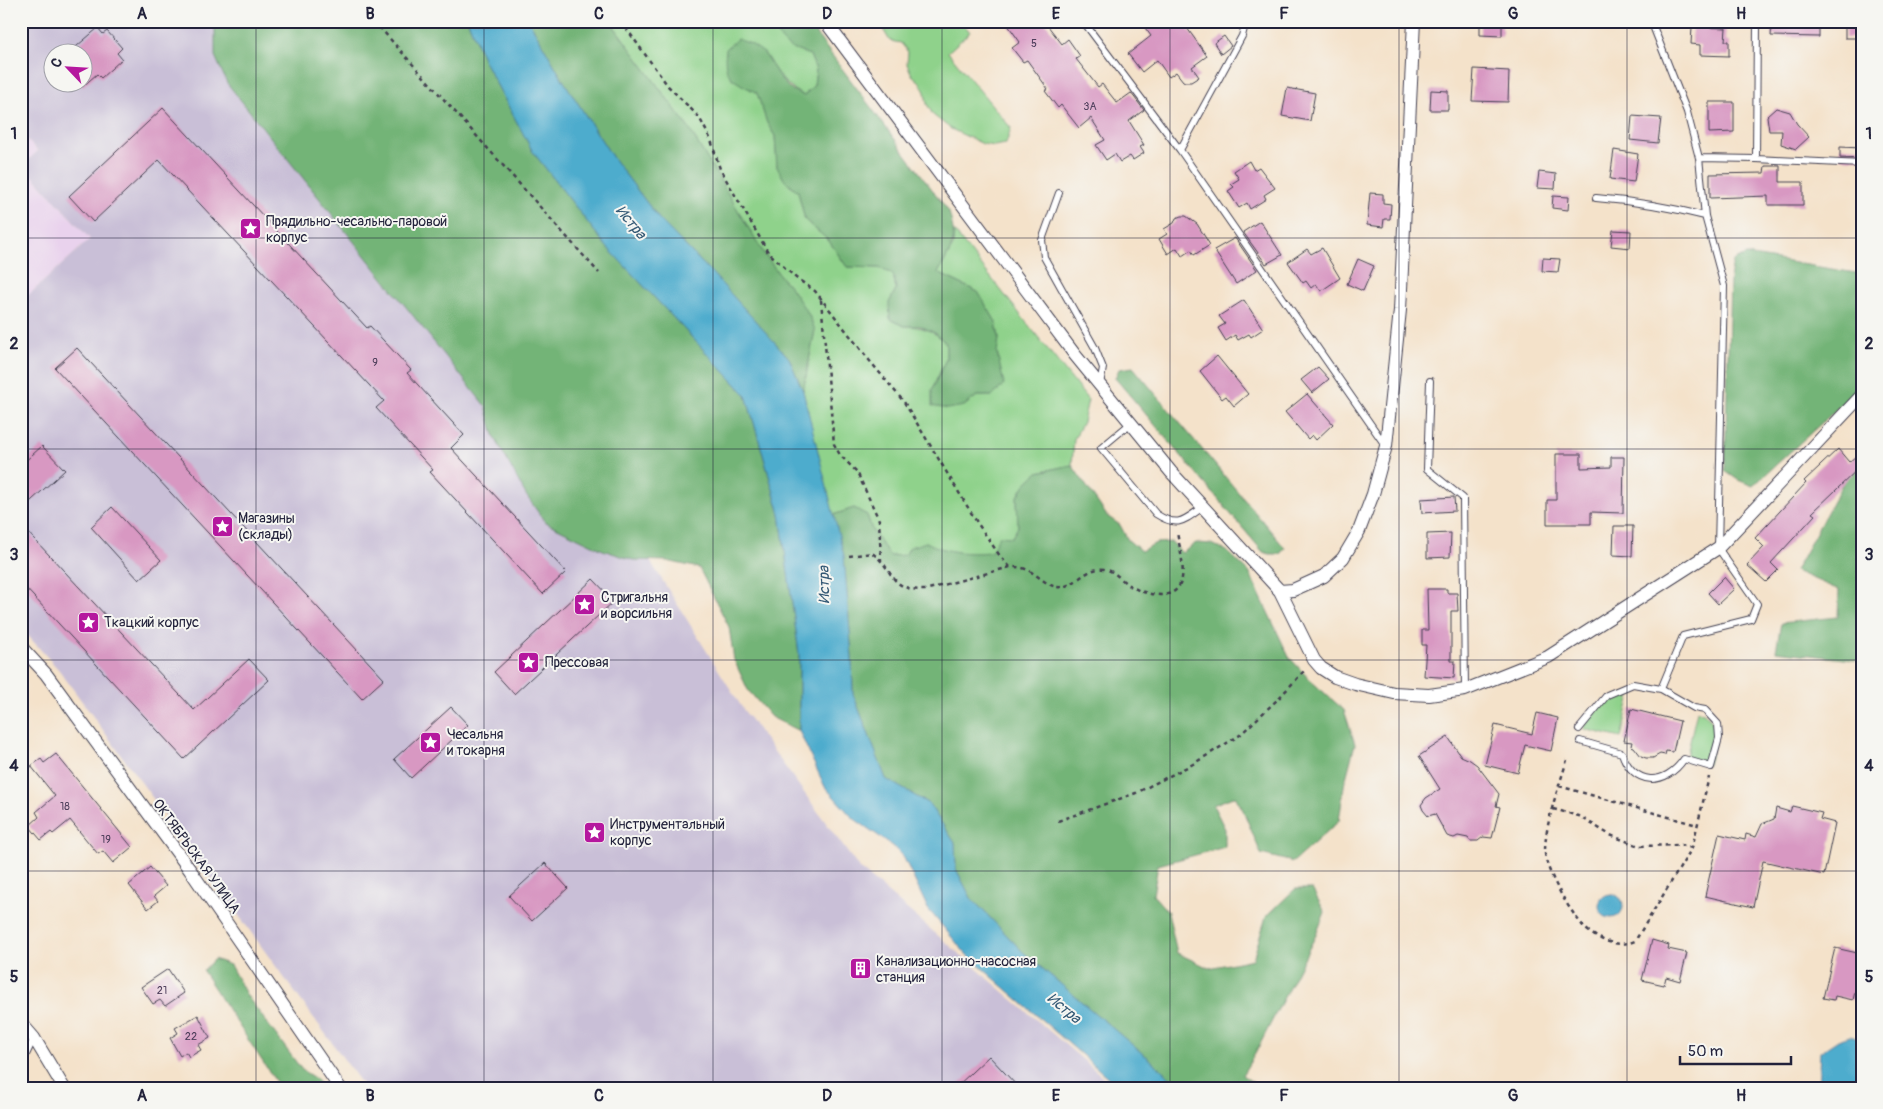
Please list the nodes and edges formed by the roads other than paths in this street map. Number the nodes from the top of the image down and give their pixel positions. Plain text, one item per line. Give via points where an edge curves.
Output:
1 (825, 21) edge
2 (1083, 21) edge
3 (1246, 21) edge
4 (1414, 21) edge
5 (1652, 21) edge
6 (1758, 21) edge
7 (1180, 150) junction
8 (1699, 158) junction
9 (1756, 158) junction
10 (1862, 164) edge
11 (1059, 193) dead end
12 (1596, 198) dead end
13 (1705, 216) junction
14 (1430, 381) dead end
15 (1100, 385) junction
16 (1862, 395) edge
17 (1131, 423) junction
18 (1386, 446) junction
19 (1203, 507) junction
20 (1718, 548) junction
21 (1280, 591) junction
22 (21, 647) edge
23 (1661, 689) junction
24 (1465, 690) junction
25 (1578, 729) dead end
26 (1580, 741) dead end
27 (21, 1023) edge
28 (34, 1038) junction
29 (21, 1065) edge
30 (64, 1088) edge
31 (340, 1088) edge

1 - 15 street
2 - 7 lane
3 - 7 lane via 1242,36
4 - 18 street via 1400,310
5 - 8 lane via 1687,112
6 - 9 lane
7 - 18 lane
8 - 9 lane
8 - 13 lane
9 - 10 lane
11 - 15 lane via 1042,240 1044,257 1095,348 1103,368
12 - 13 lane via 1630,201
13 - 20 lane via 1724,286
14 - 24 lane via 1427,469 1463,498
15 - 17 street
16 - 20 street
17 - 19 street
17 - 19 lane via 1101,448 1156,514 1176,523
18 - 21 street via 1373,494 1359,530 1343,558 1324,576 1293,590
19 - 21 street
20 - 23 lane via 1757,604 1751,618 1683,636
20 - 24 street via 1548,657
21 - 24 street via 1314,660 1336,677 1394,692 1429,695
22 - 31 street, ОКТЯБРЬСКАЯ УЛИЦА via 46,674 190,870
23 - 25 lane via 1633,684 1607,695
23 - 26 lane via 1694,708 1704,710 1718,724 1719,738 1711,767 1684,760 1671,774 1652,779 1632,772 1622,753
27 - 28 street
28 - 29 lane
28 - 30 street

